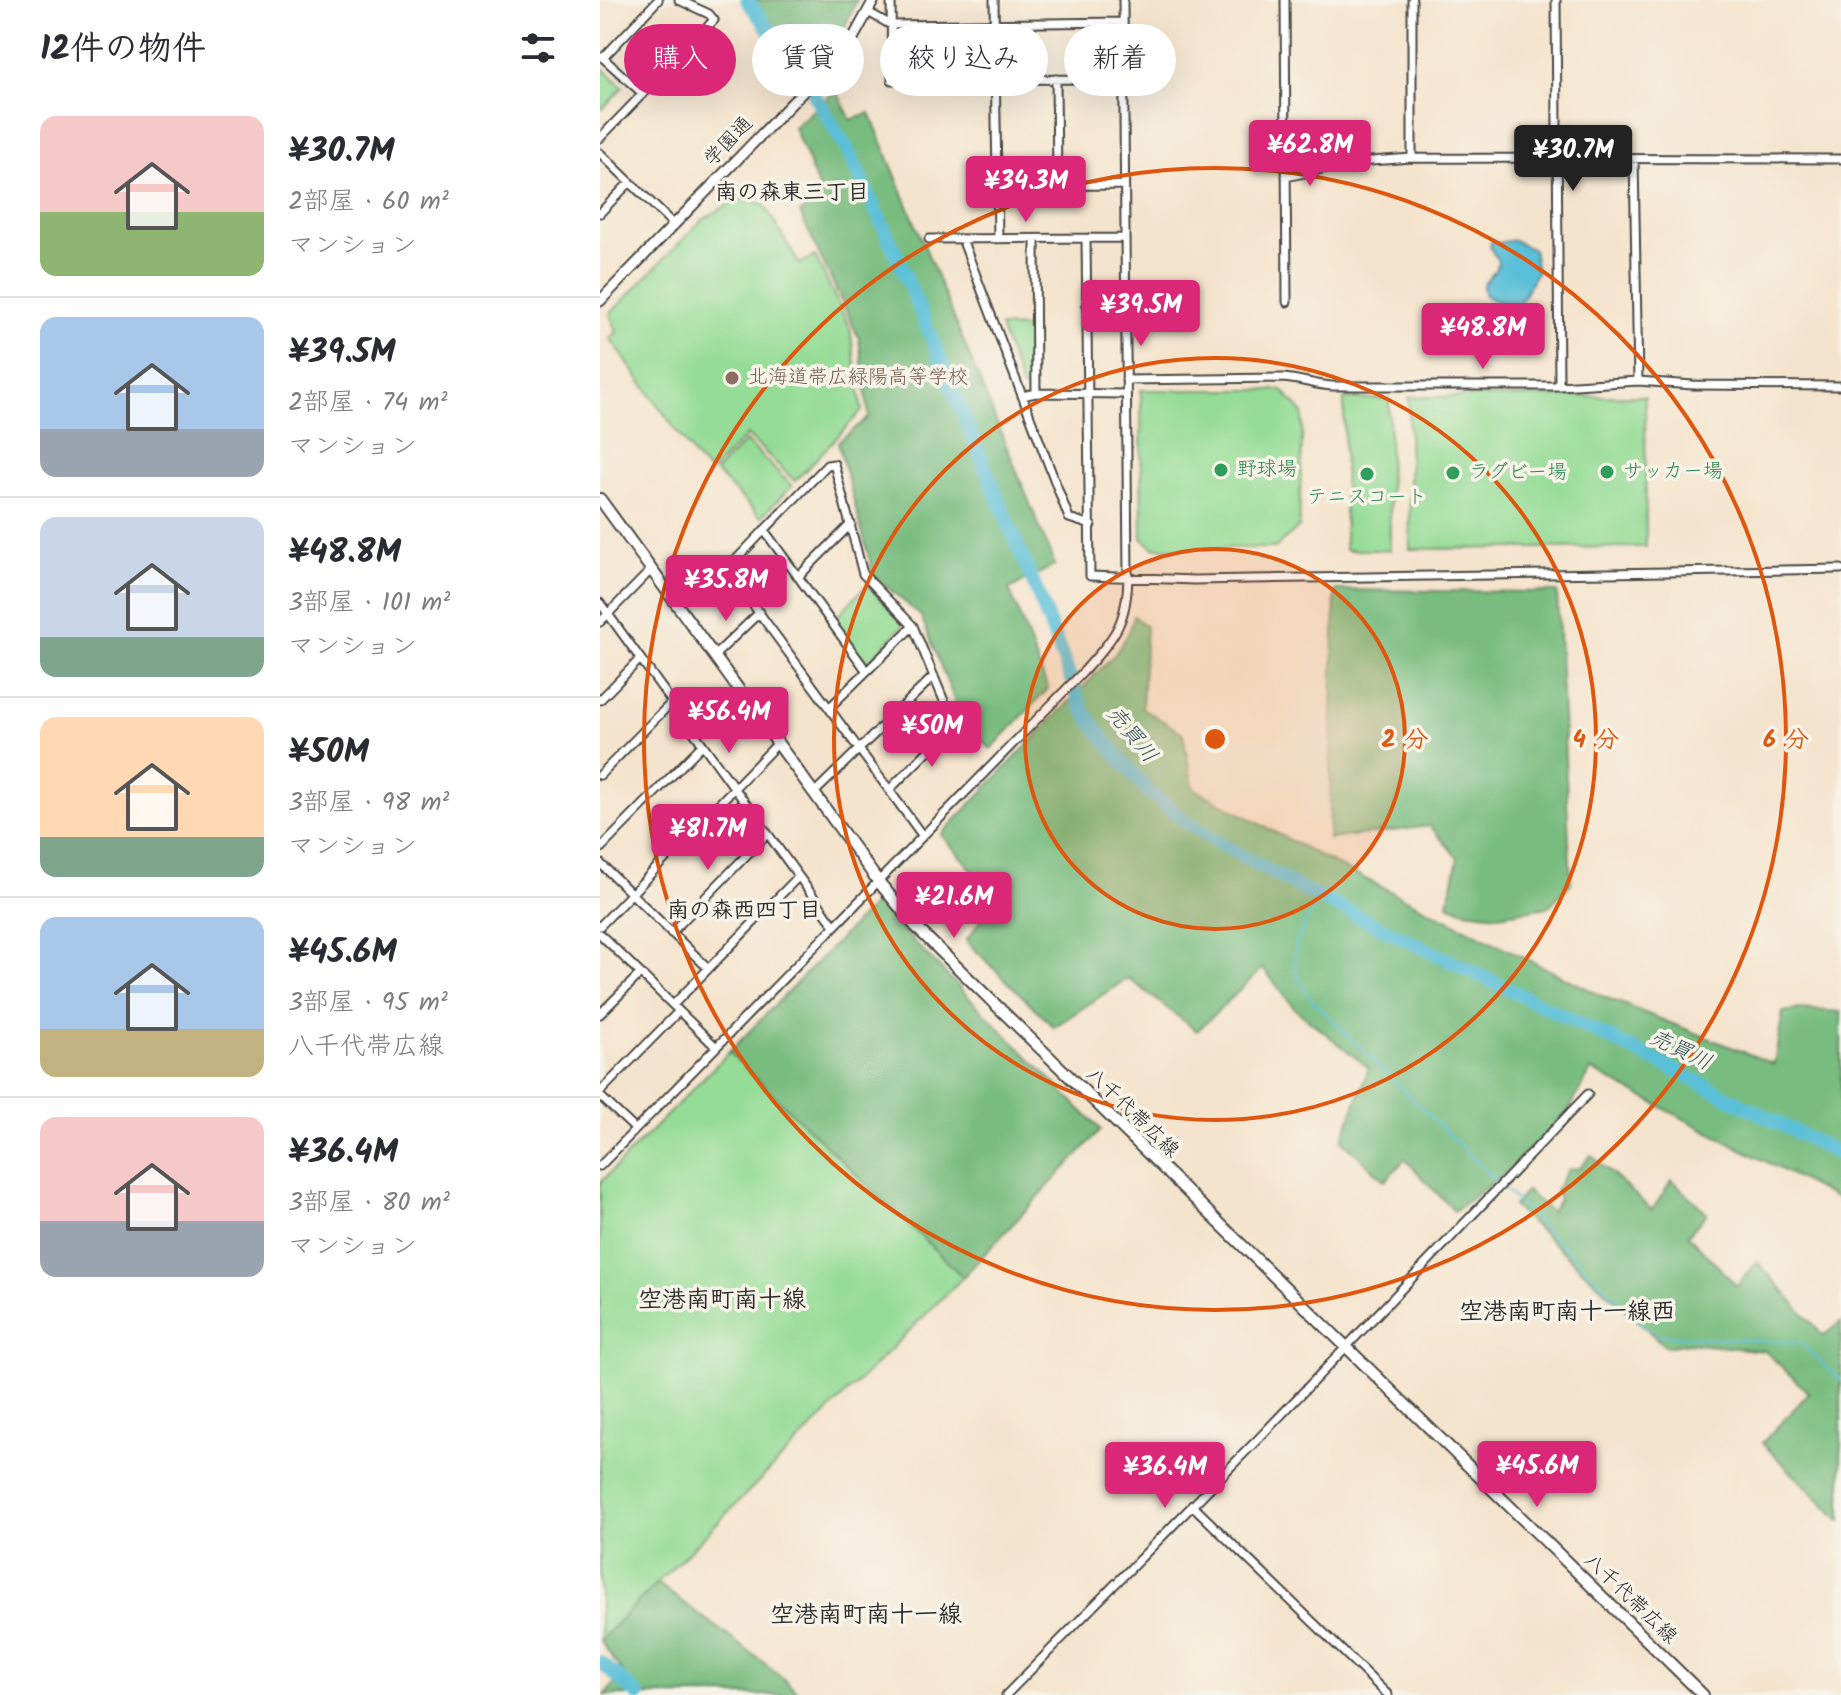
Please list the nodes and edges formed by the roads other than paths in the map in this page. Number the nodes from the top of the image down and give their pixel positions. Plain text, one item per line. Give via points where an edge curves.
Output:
1 (658, 0) edge
2 (679, 0) edge
3 (874, 0) edge
4 (891, 0) edge
5 (994, 0) edge
6 (1123, 0) edge
7 (1285, 0) edge
8 (1412, 0) edge
9 (1556, 0) edge
10 (868, 12) junction
11 (1123, 22) joint
12 (710, 24) edge
13 (889, 24) edge
14 (891, 24) edge
15 (995, 24) edge
16 (1038, 24) edge
17 (602, 56) edge
18 (624, 76) edge
19 (1048, 79) edge
20 (1056, 79) junction
21 (1064, 79) edge
22 (639, 96) edge
23 (996, 96) edge
24 (1123, 96) edge
25 (600, 138) edge
26 (600, 153) edge
27 (1412, 158) junction
28 (1634, 159) junction
29 (1841, 159) edge
30 (1558, 160) junction
31 (1286, 177) junction
32 (630, 182) junction
33 (1057, 185) junction
34 (1123, 185) junction
35 (998, 186) junction
36 (600, 213) edge
37 (674, 225) junction
38 (1125, 238) junction
39 (929, 239) dead end
40 (962, 239) junction
41 (998, 239) junction
42 (1035, 239) junction
43 (1086, 239) junction
44 (600, 301) edge
45 (1287, 302) dead end
46 (1126, 380) junction
47 (1638, 381) junction
48 (1559, 386) junction
49 (1841, 386) edge
50 (1036, 393) junction
51 (1089, 393) junction
52 (1126, 394) junction
53 (1022, 396) junction
54 (600, 499) edge
55 (851, 524) junction
56 (1091, 525) junction
57 (764, 530) junction
58 (1841, 569) edge
59 (651, 570) junction
60 (1128, 576) junction
61 (798, 577) junction
62 (600, 603) edge
63 (760, 612) junction
64 (608, 614) junction
65 (600, 622) edge
66 (913, 626) junction
67 (714, 656) junction
68 (640, 659) junction
69 (866, 670) junction
70 (934, 676) junction
71 (600, 700) edge
72 (671, 703) junction
73 (829, 708) junction
74 (778, 743) junction
75 (702, 745) junction
76 (860, 749) junction
77 (600, 775) edge
78 (735, 787) junction
79 (889, 790) junction
80 (814, 793) junction
81 (767, 834) junction
82 (922, 835) junction
83 (600, 849) edge
84 (600, 863) edge
85 (798, 877) junction
86 (878, 881) junction
87 (631, 894) junction
88 (834, 925) junction
89 (600, 926) edge
90 (671, 933) junction
91 (600, 934) edge
92 (708, 968) junction
93 (640, 974) junction
94 (676, 1008) junction
95 (600, 1014) edge
96 (716, 1047) junction
97 (600, 1094) edge
98 (1588, 1094) dead end
99 (635, 1129) junction
100 (600, 1166) edge
101 (1346, 1347) junction
102 (1192, 1505) junction
103 (1006, 1695) edge
104 (1388, 1695) edge
105 (1703, 1695) edge

1 - 17 street
2 - 12 street via 709,14 714,20
3 - 10 street, 学園通
4 - 14 street
5 - 15 street
6 - 11 street
7 - 31 street
8 - 27 street
9 - 30 street
10 - 13 street
10 - 37 street, 学園通 via 851,42
11 - 16 street
17 - 18 street
19 - 20 street
20 - 21 street
20 - 33 street
22 - 25 street
23 - 35 street
24 - 34 street
26 - 32 street
27 - 30 street
27 - 31 street via 1357,162
28 - 29 street
28 - 30 street
28 - 47 street
30 - 48 street
31 - 45 street
32 - 36 street
32 - 37 street
33 - 34 street
33 - 35 street
34 - 38 street
35 - 41 street
37 - 44 street, 学園通
38 - 43 street
38 - 46 street
39 - 40 street
40 - 41 street
40 - 53 street
41 - 42 street
42 - 43 street
42 - 50 street
43 - 51 street
46 - 48 street via 1283,378 1330,386
46 - 52 street
47 - 48 street
47 - 49 street
50 - 51 street
50 - 53 street
51 - 52 street
51 - 56 street
52 - 60 street
53 - 56 street via 1069,518
54 - 59 main road, 八千代帯広線
55 - 57 street via 834,464 827,465
55 - 61 street
55 - 66 street via 863,574
56 - 60 street via 1090,576
57 - 61 street
57 - 63 street via 727,569
58 - 60 street via 1194,580
59 - 64 street
59 - 67 main road, 八千代帯広線
60 - 82 street via 1127,604 1111,640
61 - 69 street
62 - 64 street
63 - 67 street
63 - 73 street
64 - 65 street
64 - 68 street
66 - 69 street
66 - 70 street
67 - 74 main road, 八千代帯広線
68 - 71 street
68 - 72 street
69 - 73 street
70 - 76 street
70 - 79 street via 954,725
72 - 75 street
72 - 77 street
73 - 76 street
74 - 78 street
74 - 80 main road, 八千代帯広線
75 - 78 street
75 - 83 street
76 - 79 street
76 - 80 street
78 - 81 street
78 - 87 street
79 - 82 street
80 - 86 main road, 八千代帯広線
81 - 85 street
81 - 90 street
82 - 86 street
84 - 87 street
85 - 88 street
85 - 92 street
86 - 88 street
86 - 101 main road, 八千代帯広線 via 939,950
87 - 89 street
87 - 90 street
88 - 96 street
90 - 92 street
91 - 93 street
92 - 94 street
93 - 94 street
93 - 95 street
94 - 96 street
94 - 97 street
96 - 99 street
97 - 99 street
98 - 101 street
99 - 100 street
101 - 102 street
101 - 105 main road, 八千代帯広線
102 - 103 street
102 - 104 street

